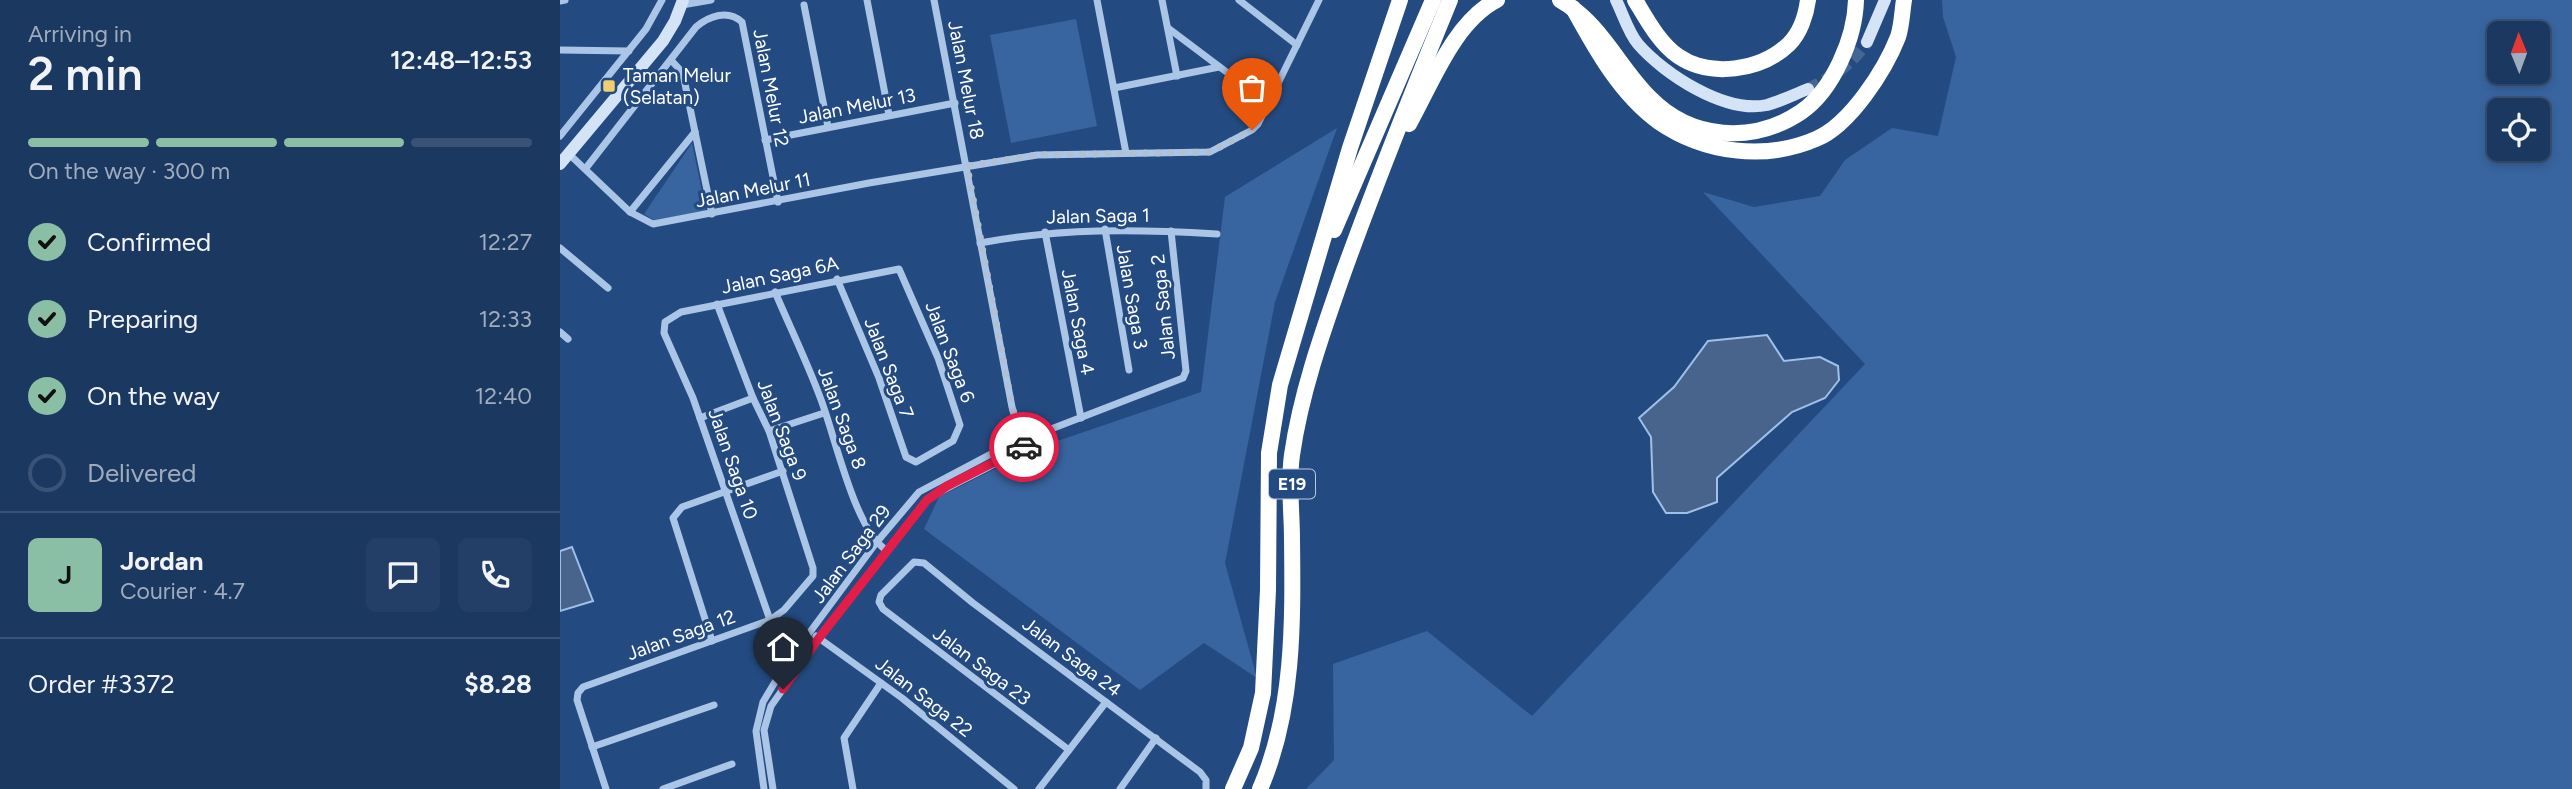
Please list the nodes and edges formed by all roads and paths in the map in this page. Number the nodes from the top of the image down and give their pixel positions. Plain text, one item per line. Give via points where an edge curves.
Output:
1 (662, 0) edge
2 (711, 0) edge
3 (867, 0) edge
4 (934, 0) edge
5 (1097, 0) edge
6 (1162, 0) edge
7 (1239, 0) edge
8 (1319, 0) edge
9 (1400, 0) edge
10 (1433, 0) edge
11 (1450, 0) edge
12 (1497, 0) edge
13 (1616, 0) edge
14 (1635, 0) edge
15 (1808, 0) edge
16 (1856, 0) edge
17 (1885, 0) edge
18 (1904, 0) edge
19 (683, 2) edge
20 (1566, 4) edge
21 (804, 5) dead end
22 (1168, 28) junction
23 (1867, 43) tunnel mouth
24 (1297, 45) junction
25 (560, 50) edge
26 (629, 51) junction
27 (671, 60) junction
28 (1219, 67) junction
29 (1177, 76) junction
30 (1114, 88) junction
31 (1808, 89) tunnel mouth
32 (955, 103) junction
33 (1269, 104) junction
34 (889, 115) junction
35 (828, 127) junction
36 (695, 132) junction
37 (560, 136) edge
38 (765, 140) junction
39 (1126, 153) junction
40 (569, 154) junction
41 (560, 164) edge
42 (967, 166) junction
43 (586, 168) junction
44 (1374, 187) junction
45 (778, 202) junction
46 (630, 212) junction
47 (712, 214) junction
48 (1105, 229) junction
49 (1171, 231) junction
50 (1045, 232) junction
51 (1217, 233) dead end
52 (980, 243) junction
53 (560, 248) edge
54 (902, 273) joint
55 (837, 279) junction
56 (608, 288) dead end
57 (775, 292) junction
58 (1304, 300) junction
59 (718, 304) junction
60 (665, 322) joint
61 (560, 332) edge
62 (568, 339) dead end
63 (1129, 370) dead end
64 (1182, 378) joint
65 (753, 398) junction
66 (824, 413) junction
67 (700, 418) junction
68 (1081, 418) junction
69 (769, 431) junction
70 (1034, 436) junction
71 (1021, 438) junction
72 (1024, 447) junction
73 (916, 462) joint
74 (783, 471) junction
75 (727, 491) junction
76 (876, 543) junction
77 (886, 550) junction
78 (919, 561) joint
79 (813, 568) joint
80 (770, 620) junction
81 (815, 636) junction
82 (712, 641) junction
83 (881, 683) junction
84 (1106, 702) junction
85 (714, 705) dead end
86 (1156, 738) junction
87 (592, 747) junction
88 (1069, 750) junction
89 (733, 764) dead end
90 (606, 789) edge
91 (663, 789) edge
92 (764, 789) edge
93 (774, 789) edge
94 (853, 789) edge
95 (1014, 789) edge
96 (1039, 789) edge
97 (1120, 789) edge
98 (1206, 789) edge
99 (1233, 789) edge
100 (1260, 789) edge

1 - 26 street
2 - 19 street
3 - 34 street
4 - 32 street, Jalan Melur 18
5 - 30 street
6 - 22 street
7 - 24 street
8 - 24 street, Jalan Melur 11
9 - 58 highway
10 - 58 highway, E19
11 - 44 highway, E19
12 - 44 highway via 1471,17 1459,32
13 - 31 street via 1636,42 1686,84 1735,103 1758,105
14 - 15 highway via 1677,55 1721,69 1769,58 1789,44
16 - 20 highway via 1847,41 1816,102 1788,120 1751,134 1716,134 1683,123 1651,99 1605,37
17 - 23 street
18 - 20 highway via 1899,34 1888,58 1846,117 1818,139 1764,152 1734,152 1691,140 1658,121 1626,90
19 - 40 street via 663,41
21 - 35 street
22 - 28 street
22 - 29 street
24 - 33 street, Jalan Melur 11
25 - 26 street
26 - 37 street
27 - 36 street via 682,72
27 - 38 street, Jalan Melur 12 via 705,20 736,16 742,22
27 - 43 street
28 - 29 street
28 - 33 street
29 - 30 street
30 - 39 street
32 - 34 street, Jalan Melur 13
32 - 42 street, Jalan Melur 18
33 - 39 street, Jalan Melur 11 via 1252,130 1210,152
34 - 35 street, Jalan Melur 13
35 - 38 street, Jalan Melur 13
36 - 46 street
36 - 47 street
38 - 45 street, Jalan Melur 12
39 - 42 street, Jalan Melur 11 via 1037,155
40 - 41 street
40 - 43 street, Jalan Melur 11
42 - 45 street, Jalan Melur 11
42 - 52 street, Jalan Melur 18
43 - 46 street, Jalan Melur 11
44 - 100 highway, E19 via 1322,335 1294,445 1293,606 1285,713
45 - 47 street, Jalan Melur 11
46 - 47 street, Jalan Melur 11 via 653,224
48 - 49 street, Jalan Saga 1
48 - 50 street, Jalan Saga 1
48 - 63 street, Jalan Saga 3
49 - 51 street, Jalan Saga 1
49 - 64 street, Jalan Saga 2 via 1186,371
50 - 52 street, Jalan Saga 1
50 - 68 street, Jalan Saga 4
52 - 71 street, Jalan Melur 18
53 - 56 street
54 - 55 street, Jalan Saga 6A via 892,269
54 - 73 street, Jalan Saga 6 via 960,425 953,440
55 - 57 street, Jalan Saga 6A
55 - 73 street, Jalan Saga 7 via 906,457
57 - 59 street, Jalan Saga 6A
57 - 66 street, Jalan Saga 8
58 - 99 highway, E19 via 1280,384 1269,453 1263,693 1251,748
59 - 60 street, Jalan Saga 6A via 681,312
59 - 65 street, Jalan Saga 9
60 - 67 street, Jalan Saga 10 via 664,333
61 - 62 street
64 - 68 street, Jalan Saga 29
65 - 67 street
65 - 69 street, Jalan Saga 9
66 - 69 street
66 - 76 street, Jalan Saga 8 via 860,514
67 - 75 street, Jalan Saga 10
68 - 70 street, Jalan Saga 29
69 - 74 street, Jalan Saga 9
70 - 71 street, Jalan Saga 29
70 - 72 street, Jalan Saga 29
71 - 72 street, Jalan Melur 18
71 - 76 street, Jalan Saga 29 via 919,492
72 - 77 street, Jalan Saga 29 via 927,500
74 - 75 street
74 - 79 street, Jalan Saga 9
75 - 80 street, Jalan Saga 10
75 - 82 street via 682,507 673,523
76 - 77 street, Jalan Saga 8
76 - 81 street, Jalan Saga 29
77 - 81 street, Jalan Saga 29
78 - 84 street, Jalan Saga 24
78 - 88 street, Jalan Saga 23 via 881,595 883,609
79 - 80 street, Jalan Saga 12 via 810,582
80 - 82 street, Jalan Saga 12
81 - 83 street, Jalan Saga 22
81 - 92 street, Jalan Saga 29 via 784,667 763,702 756,731
81 - 93 street, Jalan Saga 29 via 771,706 764,730
82 - 87 street, Jalan Saga 12 via 583,687 577,700
83 - 94 street via 844,737
83 - 95 street, Jalan Saga 22
84 - 86 street, Jalan Saga 24
84 - 88 street
85 - 87 street
86 - 97 street
86 - 98 street, Jalan Saga 24 via 1200,772
87 - 90 street
88 - 96 street
89 - 91 street

